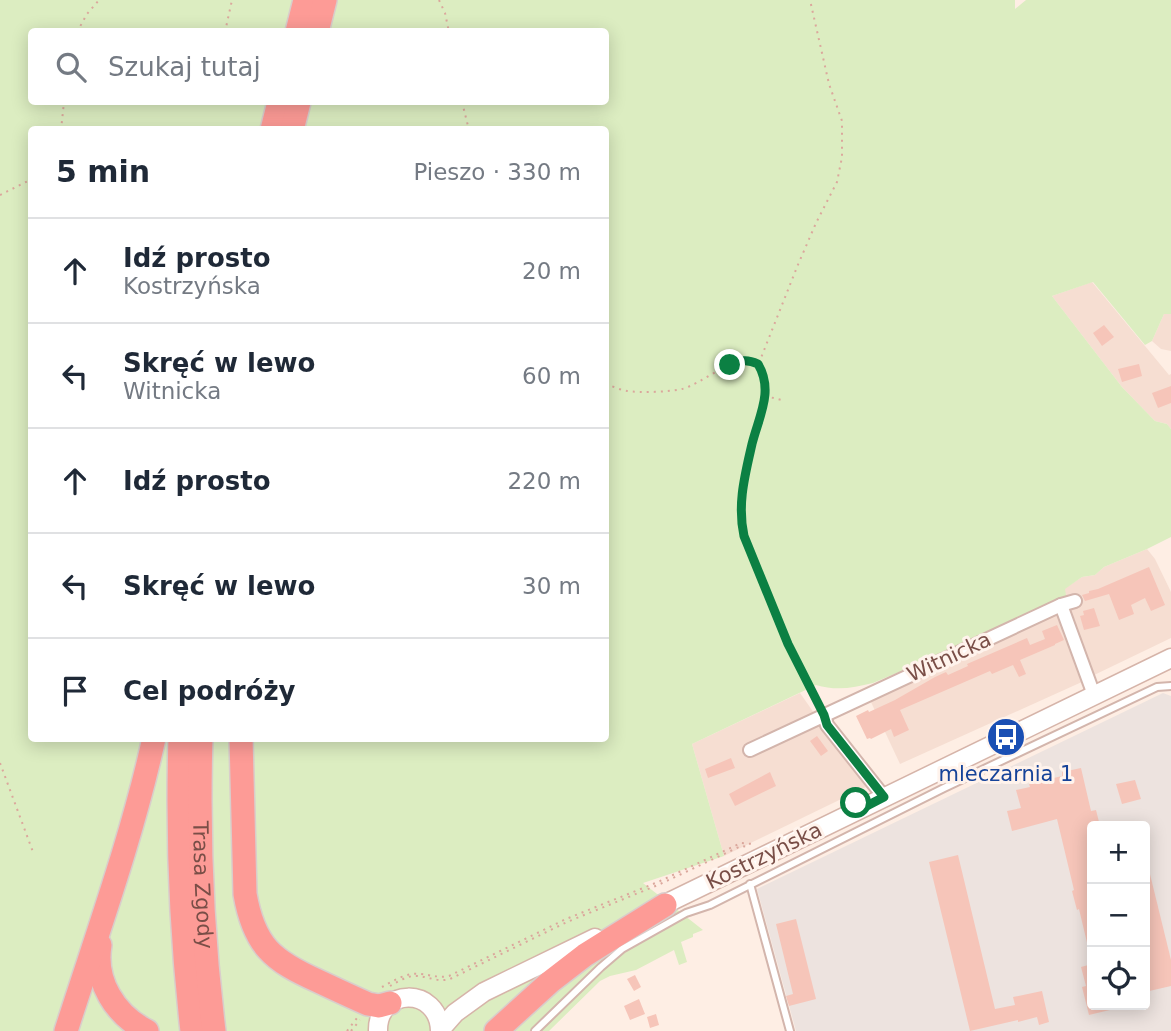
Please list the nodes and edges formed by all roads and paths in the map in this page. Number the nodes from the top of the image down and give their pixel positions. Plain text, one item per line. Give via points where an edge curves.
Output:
1 (99, 0) edge
2 (232, 0) edge
3 (305, 0) edge
4 (325, 0) edge
5 (439, 0) edge
6 (810, 0) edge
7 (79, 28) edge
8 (226, 28) edge
9 (298, 28) edge
10 (318, 28) edge
11 (448, 28) edge
12 (64, 105) edge
13 (280, 105) edge
14 (298, 105) edge
15 (464, 105) edge
16 (61, 126) edge
17 (286, 126) edge
18 (288, 126) edge
19 (468, 126) edge
20 (28, 181) edge
21 (0, 195) edge
22 (758, 364) junction
23 (609, 385) edge
24 (764, 396) junction
25 (782, 400) dead end
26 (1075, 601) dead end
27 (1061, 605) junction
28 (1171, 658) edge
29 (1171, 686) edge
30 (1094, 695) junction
31 (824, 715) junction
32 (153, 742) edge
33 (180, 742) edge
34 (201, 742) edge
35 (241, 742) edge
36 (750, 750) dead end
37 (0, 763) edge
38 (884, 797) junction
39 (762, 845) dead end
40 (752, 847) dead end
41 (33, 852) dead end
42 (750, 884) junction
43 (108, 901) junction
44 (665, 905) junction
45 (197, 972) junction
46 (484, 992) junction
47 (375, 1003) junction
48 (429, 1004) junction
49 (377, 1030) edge
50 (440, 1030) edge
51 (66, 1031) edge
52 (147, 1031) edge
53 (192, 1031) edge
54 (214, 1031) edge
55 (349, 1031) edge
56 (496, 1031) edge
57 (535, 1031) edge
58 (790, 1031) edge

1 - 7 path
2 - 8 path
3 - 9 highway
4 - 10 highway
5 - 11 path
6 - 22 path via 842,121 842,157 837,183
12 - 16 path
13 - 17 highway
14 - 18 highway
15 - 19 path
20 - 21 path
22 - 23 path via 740,361 683,389 627,391
22 - 24 path via 765,378
24 - 25 path
24 - 31 path via 744,479 740,520 788,644
26 - 27 street, Witnicka
27 - 30 street
27 - 31 street, Witnicka
28 - 30 main road, Kostrzyńska
29 - 42 lane via 1157,687
30 - 38 main road, Kostrzyńska
31 - 36 street, Witnicka
31 - 38 street
32 - 43 highway
33 - 45 highway, Trasa Zgody via 180,864
34 - 45 highway, Trasa Zgody
35 - 47 highway via 245,894 254,929 268,951 292,969
37 - 41 path
38 - 44 main road, Kostrzyńska
39 - 47 path via 741,843 449,976 405,975 368,997
40 - 47 path via 741,846 567,922 450,979 406,978 372,998
42 - 57 lane via 622,949
42 - 58 lane
43 - 51 highway
43 - 52 highway via 98,955 102,981 120,1012
44 - 46 main road, Kostrzyńska
44 - 56 highway via 550,982
45 - 53 highway, Trasa Zgody
45 - 54 highway, Trasa Zgody
46 - 48 main road
46 - 50 main road, Kostrzyńska
47 - 48 main road via 405,997
47 - 49 main road via 381,1014
47 - 55 path
48 - 50 main road

